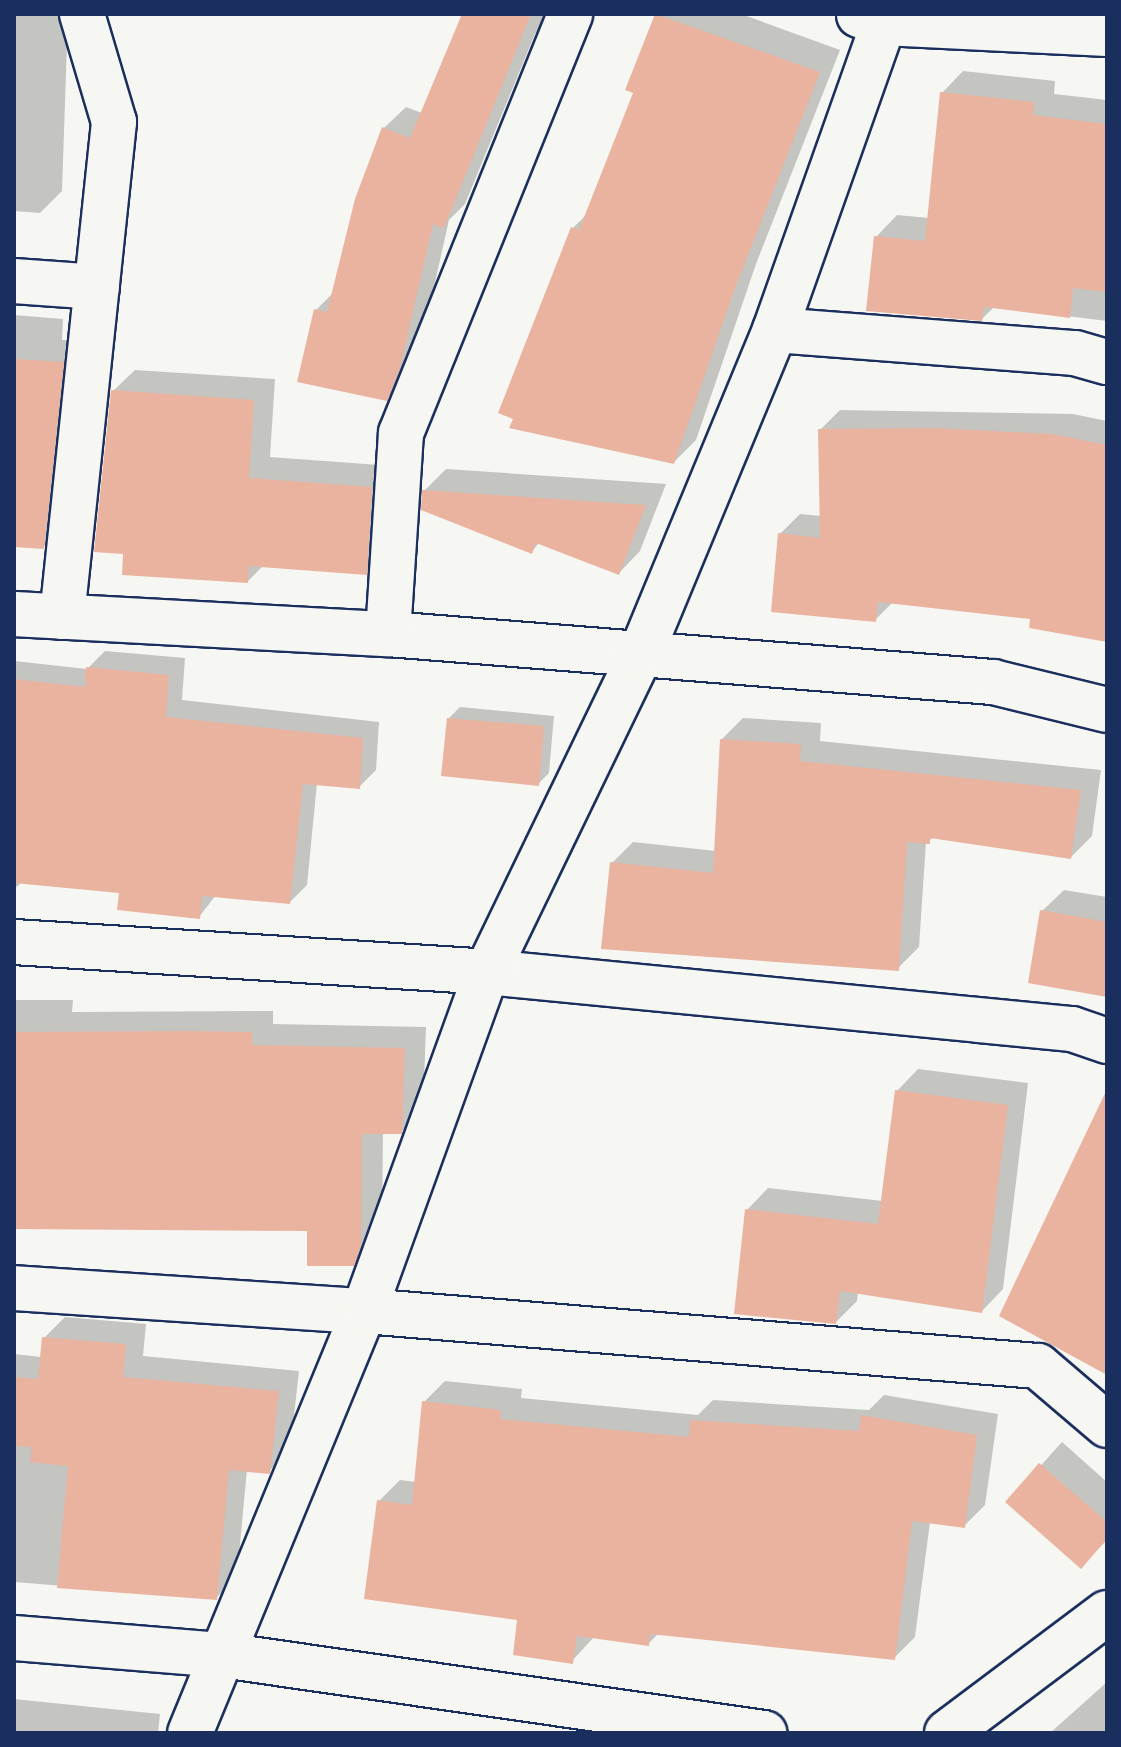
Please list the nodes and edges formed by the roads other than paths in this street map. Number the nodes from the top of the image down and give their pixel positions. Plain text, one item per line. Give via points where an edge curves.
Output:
1 (82, 14) edge
2 (570, 14) edge
3 (876, 17) edge
4 (1107, 34) edge
5 (14, 281) edge
6 (97, 287) junction
7 (775, 330) junction
8 (1107, 362) edge
9 (14, 614) edge
10 (62, 617) junction
11 (388, 634) junction
12 (640, 656) junction
13 (1107, 710) edge
14 (14, 942) edge
15 (487, 972) junction
16 (1107, 1041) edge
17 (14, 1288) edge
18 (364, 1311) junction
19 (1107, 1425) edge
20 (1107, 1613) edge
21 (14, 1638) edge
22 (222, 1655) junction
23 (190, 1733) edge
24 (764, 1733) edge
25 (947, 1733) edge

1 - 6 street via 114,122
2 - 11 street via 401,433
3 - 4 street
3 - 7 street
5 - 6 street
6 - 10 street
7 - 8 street via 1075,353
7 - 12 street
9 - 10 street
10 - 11 street
11 - 12 street
12 - 13 street via 993,682
12 - 15 street
14 - 15 street
15 - 16 street via 1072,1029
15 - 18 street
17 - 18 street
18 - 19 street via 1038,1366
18 - 22 street
20 - 25 street
21 - 22 street
22 - 23 street
22 - 24 street

